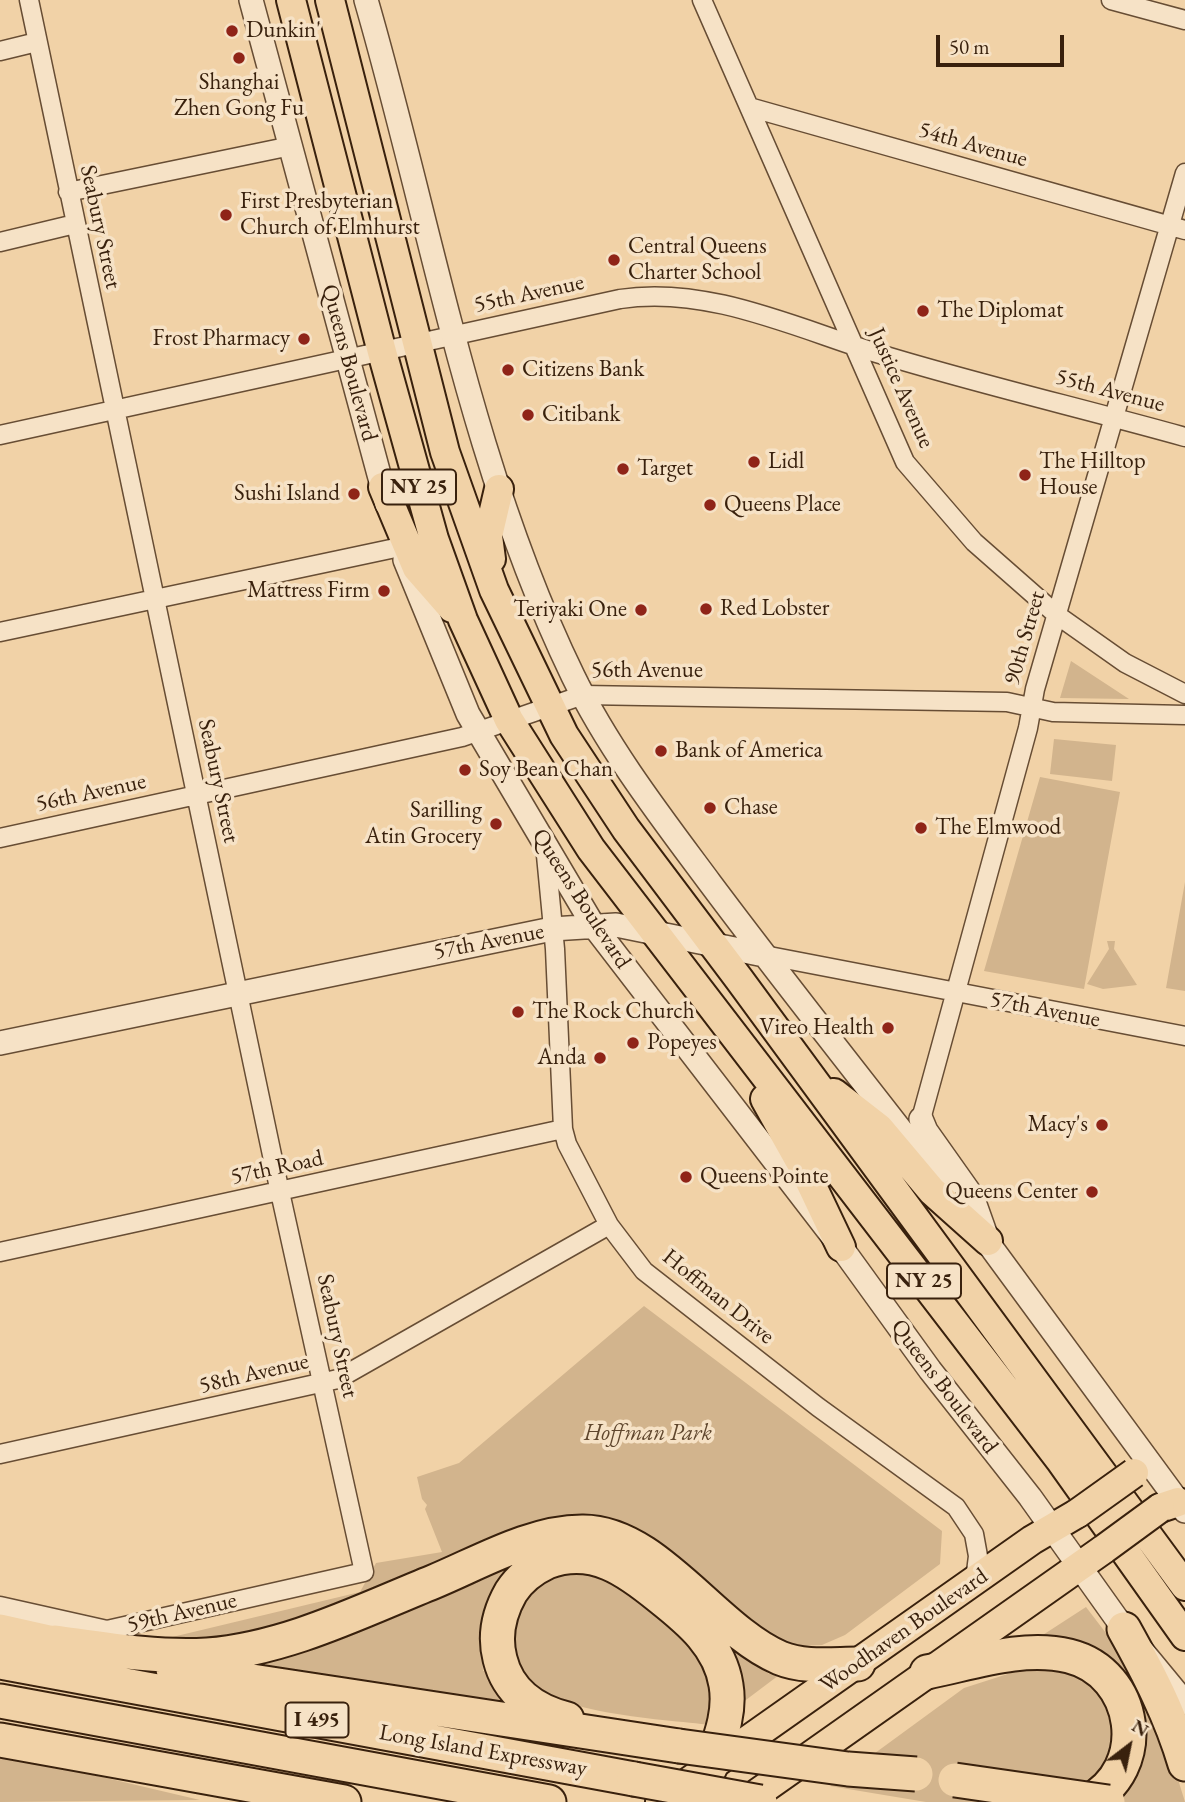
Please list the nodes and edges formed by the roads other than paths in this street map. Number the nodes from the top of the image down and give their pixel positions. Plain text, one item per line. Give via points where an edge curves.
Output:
1 (29, 0) edge
2 (251, 0) edge
3 (291, 0) edge
4 (330, 0) edge
5 (366, 0) edge
6 (702, 0) edge
7 (1111, 0) edge
8 (1185, 20) edge
9 (37, 42) junction
10 (0, 51) edge
11 (749, 107) junction
12 (291, 146) junction
13 (1185, 173) edge
14 (68, 192) junction
15 (75, 224) junction
16 (1178, 228) edge
17 (0, 242) edge
18 (453, 337) junction
19 (417, 344) junction
20 (853, 344) junction
21 (382, 352) junction
22 (346, 359) junction
23 (114, 410) junction
24 (1113, 417) junction
25 (0, 435) edge
26 (1185, 437) edge
27 (383, 487) junction
28 (499, 489) junction
29 (400, 547) junction
30 (495, 590) junction
31 (155, 599) junction
32 (1057, 615) junction
33 (463, 620) junction
34 (0, 632) edge
35 (1185, 694) edge
36 (583, 695) junction
37 (548, 705) junction
38 (1032, 707) junction
39 (1185, 715) edge
40 (509, 720) junction
41 (477, 732) junction
42 (197, 796) junction
43 (0, 838) edge
44 (545, 845) junction
45 (593, 925) junction
46 (552, 929) junction
47 (655, 931) junction
48 (715, 947) junction
49 (764, 955) junction
50 (239, 993) junction
51 (955, 993) junction
52 (719, 1017) junction
53 (1185, 1035) edge
54 (0, 1043) edge
55 (809, 1074) junction
56 (921, 1118) joint
57 (563, 1129) junction
58 (280, 1193) junction
59 (609, 1225) junction
60 (988, 1241) junction
61 (841, 1247) junction
62 (0, 1252) edge
63 (322, 1384) junction
64 (0, 1454) edge
65 (1140, 1466) junction
66 (1177, 1505) edge
67 (1051, 1529) junction
68 (1078, 1567) junction
69 (364, 1572) joint
70 (975, 1580) junction
71 (1185, 1586) edge
72 (0, 1606) edge
73 (1124, 1629) junction
74 (0, 1631) edge
75 (1185, 1636) edge
76 (55, 1642) junction
77 (0, 1662) edge
78 (858, 1664) junction
79 (927, 1672) junction
80 (0, 1701) edge
81 (1185, 1703) edge
82 (0, 1740) edge
83 (685, 1741) junction
84 (113, 1760) junction
85 (1185, 1764) edge
86 (710, 1768) junction
87 (242, 1802) edge
88 (344, 1802) edge
89 (549, 1802) edge
90 (660, 1802) edge
91 (745, 1802) edge
92 (760, 1802) edge
93 (1087, 1802) edge
94 (1108, 1802) edge

1 - 9 street, Seabury Street
2 - 12 street, Queens Boulevard
3 - 21 main road, Queens Boulevard / NY 25
4 - 19 main road, NY 25
5 - 18 street
6 - 11 street, Justice Avenue
7 - 8 street
9 - 10 street
9 - 14 street, Seabury Street
11 - 16 street, 54th Avenue
11 - 20 street, Justice Avenue
12 - 14 street
12 - 22 street, Queens Boulevard
13 - 16 street, 90th Street
14 - 15 street, Seabury Street
15 - 17 street
15 - 23 street, Seabury Street
16 - 24 street, 90th Street
18 - 19 street, 55th Avenue
18 - 20 street, 55th Avenue via 651,296 716,305
18 - 28 street
19 - 21 street, 55th Avenue
19 - 30 main road, NY 25 via 445,452
20 - 24 street, 55th Avenue
20 - 32 street, Justice Avenue via 905,462 974,542
21 - 22 street, 55th Avenue
21 - 33 main road, Queens Boulevard / NY 25 via 434,539
22 - 23 street, 55th Avenue
22 - 27 street, Queens Boulevard
23 - 25 street, 55th Avenue
23 - 31 street, Seabury Street
24 - 26 street, 55th Avenue
24 - 32 street, 90th Street
27 - 29 street, Queens Boulevard
27 - 33 main road via 416,568
28 - 30 main road via 488,536
28 - 36 street
29 - 31 street
29 - 41 street, Queens Boulevard
30 - 37 main road, NY 25
31 - 34 street
31 - 42 street, Seabury Street
32 - 35 street, Justice Avenue via 1125,663
32 - 38 street, 90th Street
33 - 40 main road, Queens Boulevard / NY 25
36 - 37 street, 56th Avenue
36 - 38 street, 56th Avenue via 1007,702
36 - 49 street via 656,810
37 - 40 street, 56th Avenue
37 - 48 main road, NY 25 via 626,829
38 - 39 street, 56th Avenue via 1053,712
38 - 51 street, 90th Street
40 - 41 street, 56th Avenue
40 - 47 main road, Queens Boulevard / NY 25 via 591,849
41 - 42 street, 56th Avenue
41 - 44 street, Queens Boulevard
42 - 43 street, 56th Avenue
42 - 50 street, Seabury Street
44 - 45 street, Queens Boulevard
44 - 46 street, Hoffman Drive
45 - 46 street, 57th Avenue
45 - 47 street, 57th Avenue
45 - 61 street, Queens Boulevard
46 - 50 street, 57th Avenue
46 - 57 street, Hoffman Drive
47 - 48 street, 57th Avenue
47 - 52 main road, Queens Boulevard / NY 25
48 - 49 street, 57th Avenue
48 - 55 main road, NY 25
49 - 51 street, 57th Avenue
49 - 60 street
50 - 54 street, 57th Avenue
50 - 58 street, Seabury Street
51 - 53 street, 57th Avenue
51 - 56 street, 90th Street
52 - 61 main road via 803,1167
52 - 75 main road, Queens Boulevard / NY 25 via 1060,1460
55 - 60 main road via 879,1128 932,1191
55 - 71 main road, NY 25
56 - 60 street via 972,1196
57 - 58 street, 57th Road
57 - 59 street, Hoffman Drive
58 - 62 street, 57th Road
58 - 63 street, Seabury Street
59 - 63 street, 58th Avenue via 363,1366
59 - 70 street, Hoffman Drive via 646,1273 956,1507 974,1534 978,1556
60 - 65 street
61 - 67 street, Queens Boulevard
63 - 64 street, 58th Avenue
63 - 69 street, Seabury Street
65 - 66 street
65 - 67 main road, Woodhaven Boulevard, bridge
66 - 68 main road, Woodhaven Boulevard, bridge
67 - 68 street, Queens Boulevard
67 - 70 main road, Woodhaven Boulevard
68 - 73 street, Queens Boulevard
68 - 79 main road, Woodhaven Boulevard
69 - 72 street, 59th Avenue via 107,1630
70 - 78 main road, Woodhaven Boulevard
73 - 81 street, Queens Boulevard
73 - 85 highway via 1153,1681
74 - 76 highway
76 - 78 highway via 181,1656 264,1646 541,1538 585,1532 613,1538 640,1552 774,1655 795,1663
76 - 83 highway via 127,1661 238,1680
77 - 92 highway, Long Island Expressway / I 495, bridge
78 - 86 main road, Woodhaven Boulevard
79 - 91 main road, Woodhaven Boulevard
79 - 93 highway via 1037,1653 1072,1657 1097,1668 1124,1700 1129,1743 1114,1781
80 - 89 highway, Long Island Expressway / I 495
82 - 84 highway
83 - 86 highway via 558,1717 524,1699 503,1670 497,1647 503,1610 521,1578 559,1558 603,1560 631,1573 697,1629 718,1658 727,1688 725,1721
83 - 94 highway, bridge via 848,1769 916,1774
84 - 87 highway
84 - 88 highway
86 - 90 main road, Woodhaven Boulevard

